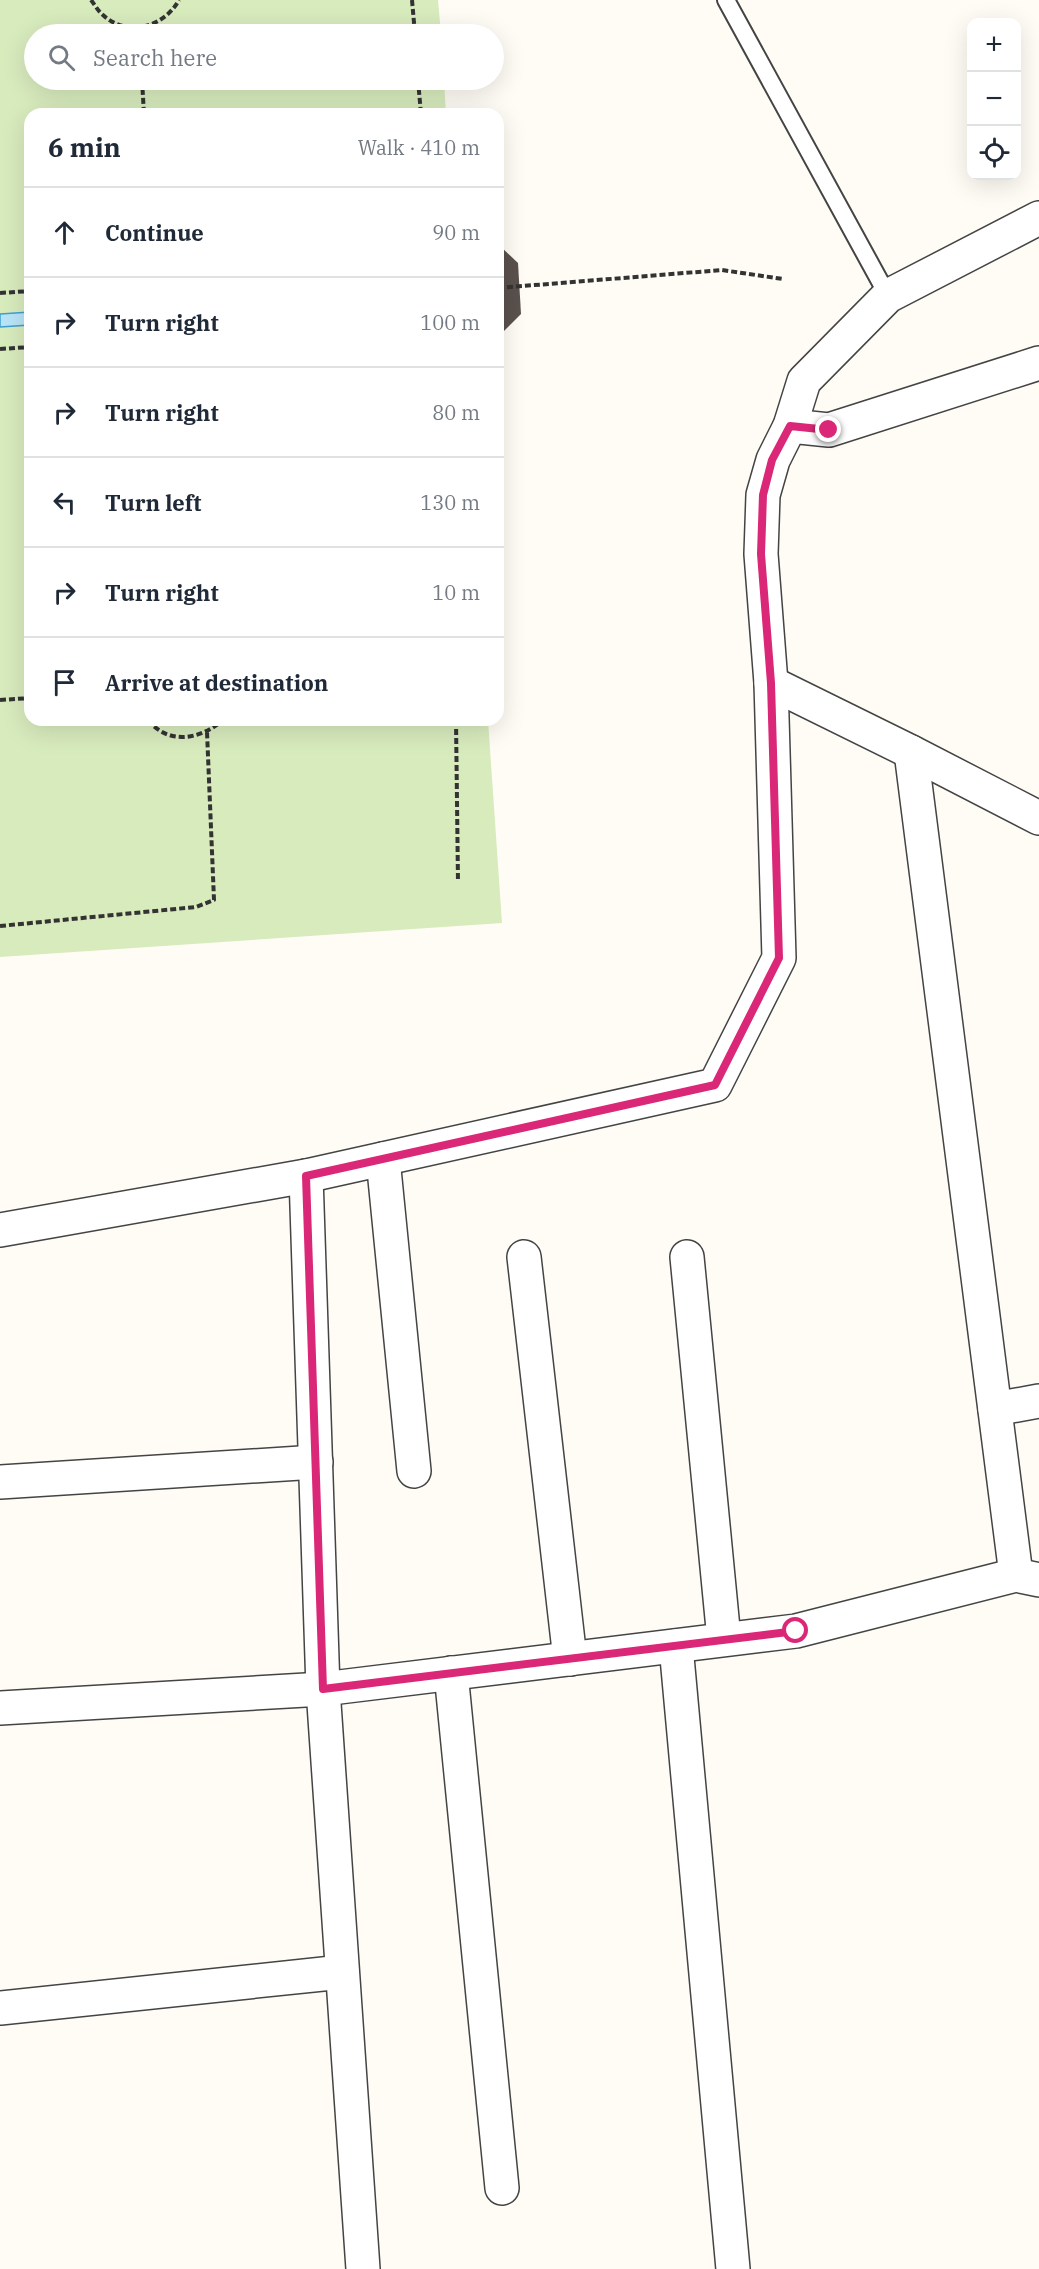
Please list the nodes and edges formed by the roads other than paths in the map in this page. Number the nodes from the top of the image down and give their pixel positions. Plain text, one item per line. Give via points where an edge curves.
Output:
1 (726, 0) edge
2 (1039, 218) edge
3 (888, 296) junction
4 (1039, 363) edge
5 (790, 426) junction
6 (771, 683) junction
7 (911, 752) junction
8 (1039, 818) edge
9 (383, 1159) junction
10 (306, 1176) junction
11 (0, 1230) edge
12 (524, 1257) dead end
13 (687, 1257) dead end
14 (1039, 1401) edge
15 (995, 1409) junction
16 (316, 1462) junction
17 (414, 1471) dead end
18 (0, 1482) edge
19 (1028, 1578) edge
20 (724, 1640) junction
21 (676, 1646) junction
22 (570, 1659) junction
23 (451, 1673) junction
24 (323, 1689) junction
25 (0, 1708) edge
26 (342, 1972) junction
27 (0, 2007) edge
28 (502, 2188) dead end
29 (363, 2269) edge
30 (733, 2269) edge

1 - 3 lane
2 - 3 street
3 - 5 street via 804,381
4 - 5 street via 829,430
5 - 6 street via 772,460 763,495 761,554
6 - 7 street
6 - 9 street via 779,958 715,1085
7 - 8 street
7 - 15 street
9 - 10 street
9 - 17 street
10 - 11 street
10 - 16 street
12 - 22 street
13 - 20 street
14 - 15 street
15 - 19 street
16 - 18 street
16 - 24 street
19 - 20 street via 796,1631
20 - 21 street
21 - 22 street
21 - 30 street
22 - 23 street
23 - 24 street
23 - 28 street
24 - 25 street
24 - 26 street
26 - 27 street
26 - 29 street

